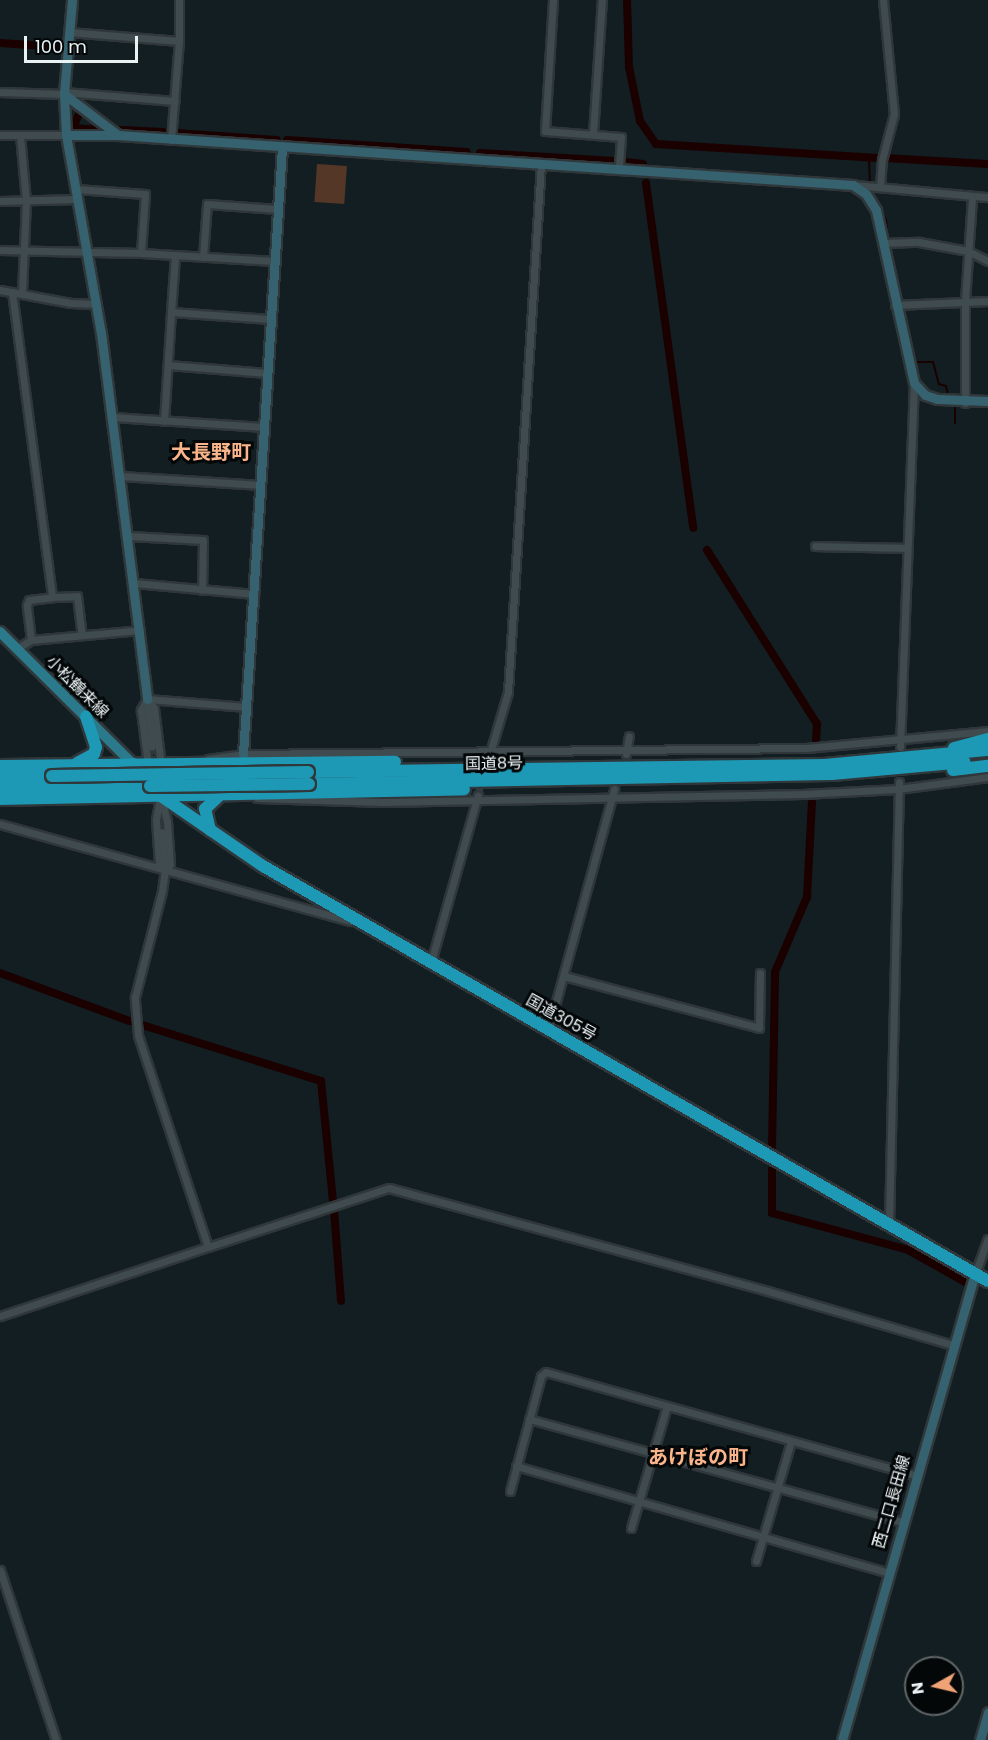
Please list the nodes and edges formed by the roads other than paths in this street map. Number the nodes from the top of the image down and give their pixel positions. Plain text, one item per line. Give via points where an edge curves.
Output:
1 (72, 0) edge
2 (179, 0) edge
3 (553, 0) edge
4 (602, 0) edge
5 (882, 0) edge
6 (69, 32) junction
7 (180, 41) junction
8 (0, 92) edge
9 (64, 93) junction
10 (175, 100) junction
11 (593, 134) junction
12 (0, 135) edge
13 (20, 135) junction
14 (66, 135) junction
15 (118, 135) junction
16 (171, 140) junction
17 (282, 147) junction
18 (541, 163) junction
19 (620, 169) junction
20 (852, 185) junction
21 (880, 187) junction
22 (77, 194) junction
23 (972, 197) junction
24 (988, 197) edge
25 (0, 201) edge
26 (26, 201) junction
27 (277, 209) junction
28 (883, 243) junction
29 (0, 250) edge
30 (25, 250) junction
31 (968, 250) junction
32 (88, 252) junction
33 (141, 253) junction
34 (175, 256) junction
35 (203, 256) junction
36 (274, 261) junction
37 (988, 261) edge
38 (0, 290) edge
39 (12, 292) junction
40 (22, 294) junction
41 (965, 301) junction
42 (988, 301) edge
43 (97, 304) junction
44 (895, 305) junction
45 (171, 312) junction
46 (270, 319) junction
47 (168, 365) junction
48 (267, 373) junction
49 (914, 383) junction
50 (988, 401) edge
51 (965, 403) junction
52 (113, 417) junction
53 (164, 421) junction
54 (264, 427) junction
55 (121, 476) junction
56 (261, 485) junction
57 (129, 536) junction
58 (815, 546) dead end
59 (907, 548) junction
60 (134, 583) junction
61 (202, 590) junction
62 (254, 594) junction
63 (52, 597) junction
64 (140, 630) junction
65 (0, 632) edge
66 (82, 634) junction
67 (31, 640) junction
68 (18, 648) junction
69 (147, 699) junction
70 (247, 707) junction
71 (86, 717) junction
72 (988, 731) edge
73 (628, 736) dead end
74 (988, 739) edge
75 (900, 744) junction
76 (152, 747) tunnel mouth
77 (988, 750) edge
78 (627, 751) junction
79 (243, 754) junction
80 (489, 754) junction
81 (0, 758) edge
82 (988, 758) edge
83 (897, 760) junction
84 (188, 763) junction
85 (133, 764) junction
86 (147, 764) junction
87 (161, 764) junction
88 (65, 765) junction
89 (0, 766) edge
90 (988, 766) edge
91 (549, 767) junction
92 (907, 770) junction
93 (0, 777) edge
94 (988, 777) edge
95 (308, 778) junction
96 (564, 779) junction
97 (51, 782) junction
98 (899, 785) junction
99 (0, 788) edge
100 (614, 789) dead end
101 (121, 796) junction
102 (161, 796) junction
103 (218, 796) junction
104 (250, 796) junction
105 (612, 797) junction
106 (477, 798) junction
107 (0, 799) edge
108 (0, 806) edge
109 (0, 824) edge
110 (210, 831) junction
111 (162, 832) tunnel mouth
112 (165, 870) junction
113 (363, 924) junction
114 (432, 962) junction
115 (760, 973) dead end
116 (564, 976) junction
117 (548, 1031) junction
118 (889, 1224) junction
119 (988, 1239) edge
120 (208, 1247) junction
121 (975, 1274) junction
122 (988, 1281) edge
123 (0, 1316) edge
124 (953, 1345) junction
125 (667, 1406) junction
126 (529, 1419) junction
127 (791, 1441) junction
128 (653, 1453) junction
129 (516, 1466) junction
130 (916, 1475) junction
131 (777, 1487) junction
132 (510, 1491) dead end
133 (639, 1501) junction
134 (902, 1522) junction
135 (631, 1528) dead end
136 (763, 1536) junction
137 (756, 1561) dead end
138 (0, 1570) edge
139 (888, 1573) junction
140 (988, 1712) edge
141 (56, 1740) edge
142 (842, 1740) edge
143 (980, 1740) edge

1 - 6 street
2 - 7 street
3 - 11 street via 545,131
4 - 11 street
5 - 21 street via 894,114 882,160
6 - 7 street
6 - 9 street
7 - 10 street
8 - 9 street
9 - 10 street
9 - 14 street
9 - 15 street
10 - 16 street
11 - 19 street via 621,137
12 - 13 street
13 - 14 street
13 - 26 street
14 - 15 street
14 - 22 street
15 - 16 street
16 - 17 street
17 - 18 street
17 - 27 street
18 - 19 street
18 - 80 street via 507,692
19 - 20 street
20 - 21 street
20 - 28 street via 866,194 876,210
21 - 23 street
22 - 26 street
22 - 32 street
22 - 33 street via 145,194
23 - 24 street
23 - 31 street
25 - 26 street
26 - 30 street
27 - 35 street via 207,204
27 - 36 street
28 - 31 street via 919,242
28 - 44 street
29 - 30 street
30 - 32 street
30 - 40 street
31 - 37 street
31 - 41 street
32 - 33 street
32 - 43 street
33 - 34 street
34 - 35 street
34 - 45 street
35 - 36 street
36 - 46 street
38 - 39 street
39 - 40 street
39 - 63 street
40 - 43 street
41 - 42 street
41 - 44 street
41 - 51 street
43 - 52 street
44 - 49 street
45 - 46 street
45 - 47 street
46 - 48 street
47 - 48 street
47 - 53 street
48 - 54 street
49 - 51 street via 925,395
49 - 59 street
50 - 51 street
52 - 53 street
52 - 55 street
53 - 54 street
54 - 56 street
55 - 56 street
55 - 57 street
56 - 62 street
57 - 60 street
57 - 61 street via 203,540
58 - 59 street
59 - 75 street via 906,672 901,682
60 - 61 street
60 - 64 street
61 - 62 street
62 - 70 street
63 - 66 street via 77,596
63 - 67 street via 29,600
64 - 66 street
64 - 69 street
65 - 68 main road, 小松鶴来線
66 - 67 street
67 - 68 street
68 - 71 main road, 小松鶴来線
69 - 70 street
69 - 76 street
69 - 86 street via 141,710
69 - 87 street via 154,708
70 - 79 street
71 - 85 main road, 小松鶴来線
71 - 88 highway via 96,747 94,754
72 - 75 street
73 - 78 street
74 - 83 highway
75 - 78 street
77 - 83 highway, 国道8号
78 - 80 street
79 - 80 street
79 - 84 street
81 - 88 highway via 44,759
82 - 92 highway, 国道8号
83 - 91 highway, 国道8号 via 825,765
84 - 87 highway
84 - 91 highway via 538,761
85 - 86 highway
85 - 88 highway
85 - 102 highway, 国道305号
86 - 87 highway
86 - 102 street
87 - 102 street
88 - 89 highway
90 - 92 highway via 922,773
91 - 95 highway, 国道8号
92 - 96 highway, 国道8号
93 - 97 highway, 国道8号
94 - 98 street
95 - 96 highway, 国道8号
95 - 97 highway, 国道8号, bridge
96 - 104 highway via 461,789
97 - 99 highway, 国道8号
98 - 105 street
98 - 118 street
100 - 105 street
101 - 102 highway
101 - 107 highway
101 - 108 highway via 99,804
102 - 103 highway
102 - 110 highway, 国道305号
102 - 112 street via 170,864
102 - 112 street via 156,820 159,864
103 - 104 highway
103 - 110 highway via 205,809
104 - 106 street via 273,801
105 - 106 street
105 - 116 street
106 - 114 street
109 - 112 street
110 - 113 highway, 国道305号
111 - 112 street
112 - 113 street
112 - 120 street via 135,997 138,1035
113 - 114 highway, 国道305号
114 - 117 highway, 国道305号
115 - 116 street via 759,1028
116 - 117 street
117 - 118 highway, 国道305号
118 - 121 highway, 国道305号
119 - 121 street
120 - 123 street
120 - 124 street via 390,1188
121 - 122 highway, 国道305号
121 - 124 street, 西二口長田線
124 - 130 street, 西二口長田線
125 - 126 street via 546,1372 541,1376
125 - 127 street
125 - 128 street
126 - 128 street
126 - 129 street
127 - 130 street
127 - 131 street
128 - 131 street
128 - 133 street
129 - 132 street
129 - 133 street
130 - 134 street, 西二口長田線
131 - 134 street
131 - 136 street
133 - 135 street
133 - 136 street
134 - 139 street, 西二口長田線
136 - 137 street
136 - 139 street
138 - 141 street
139 - 142 street, 西二口長田線
140 - 143 street

